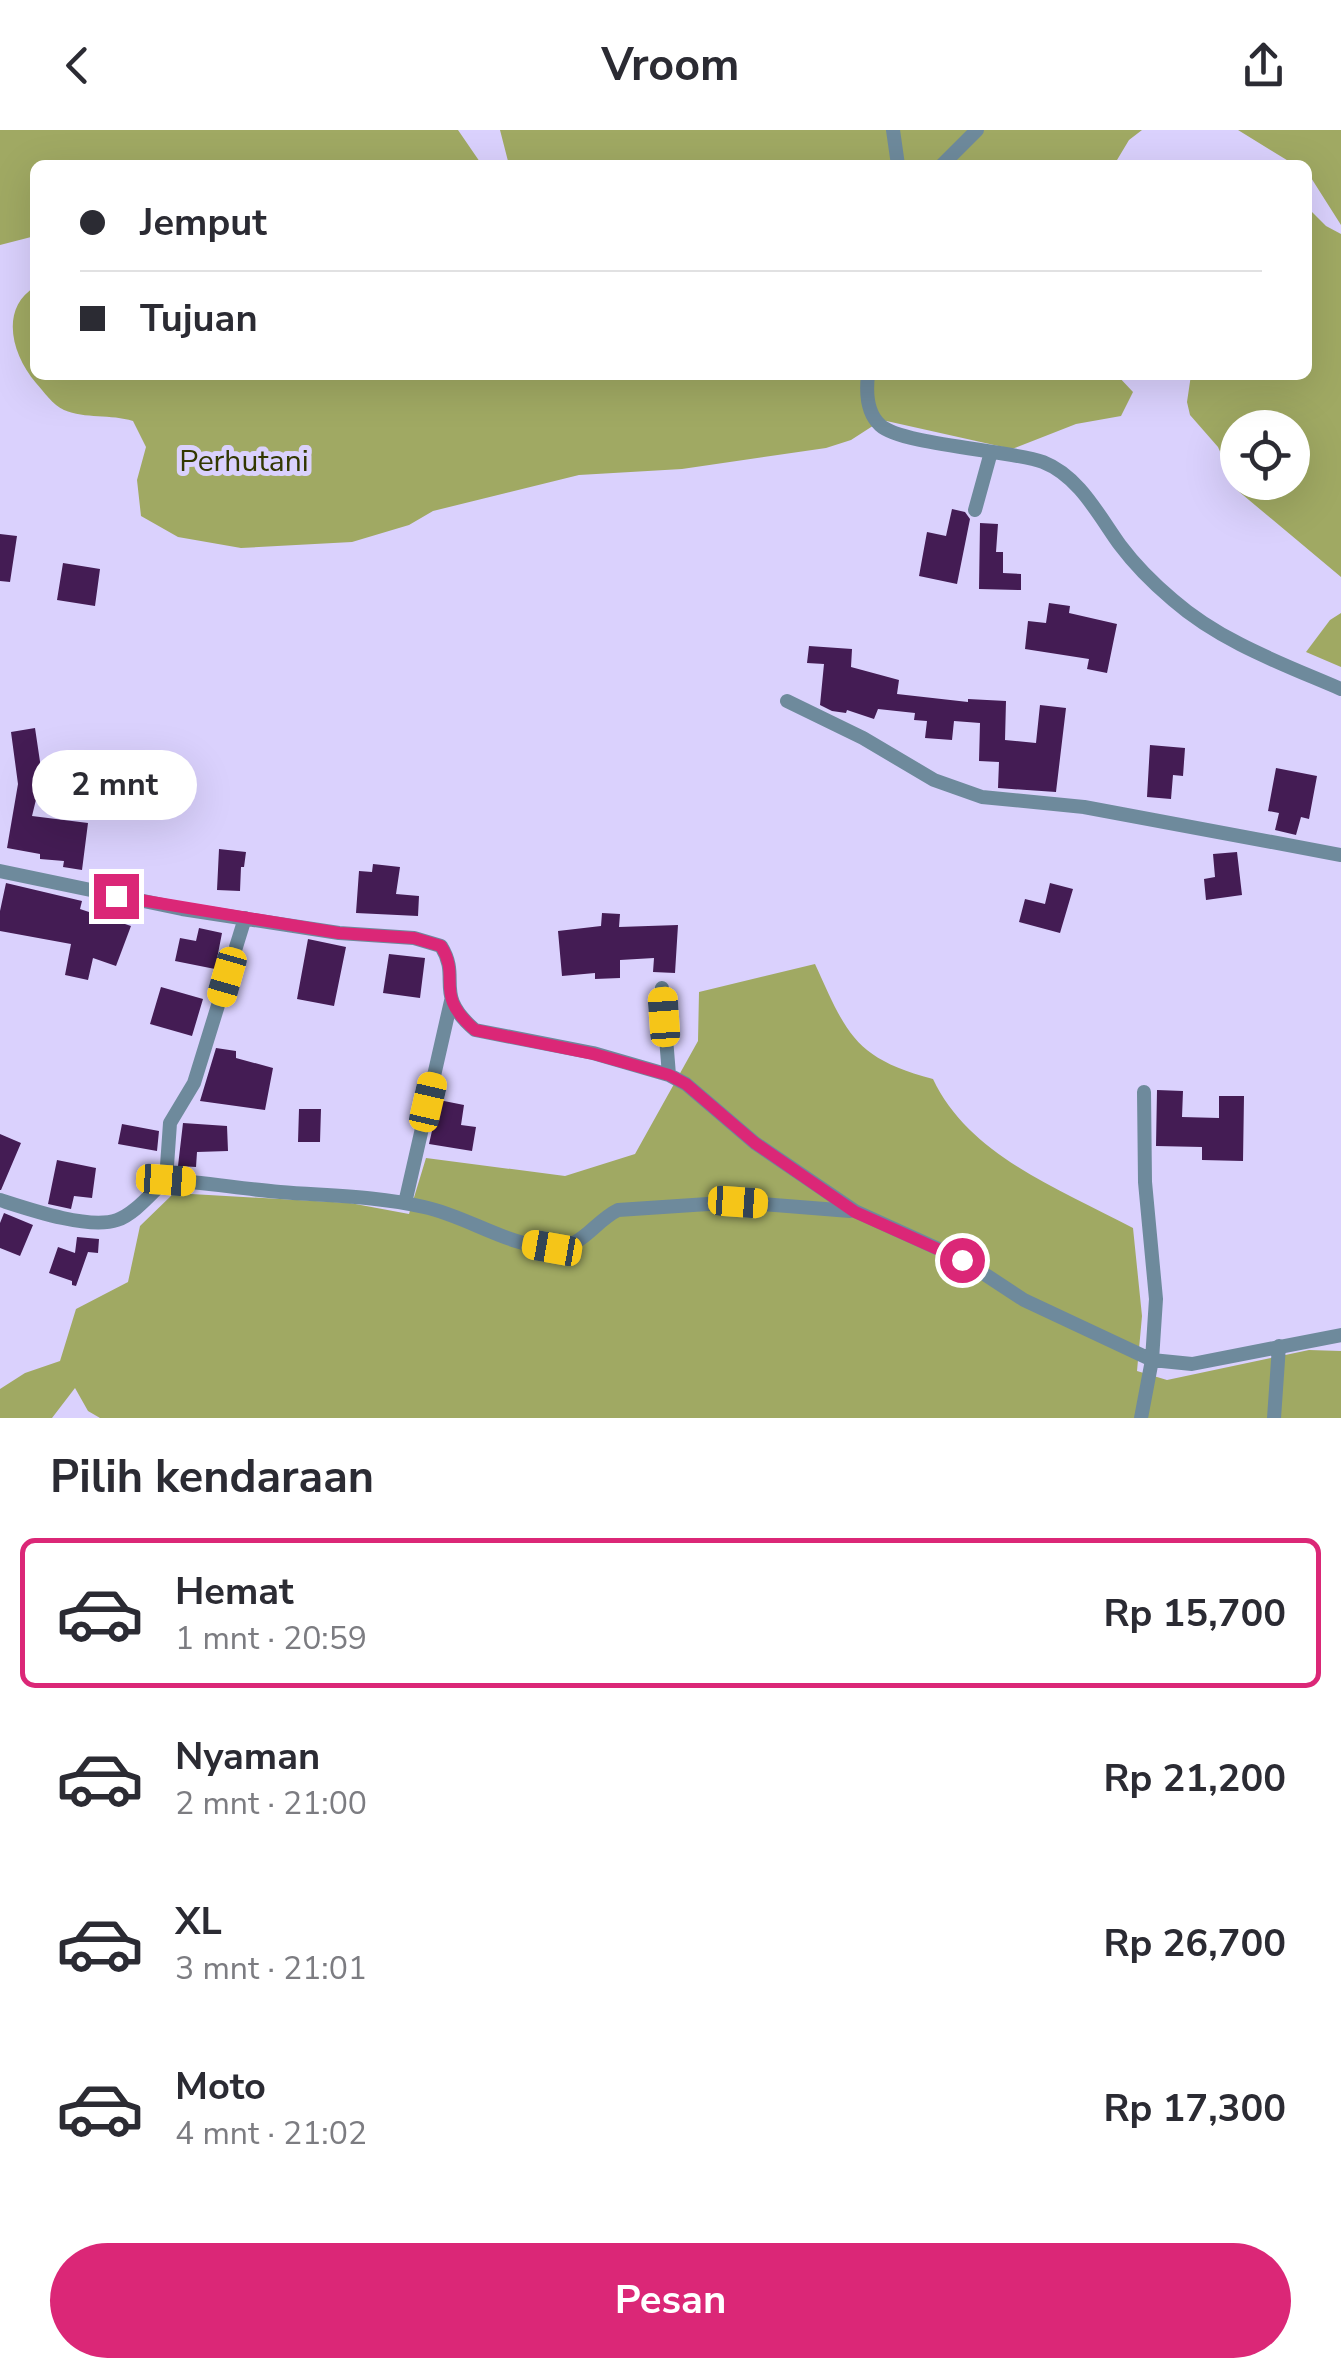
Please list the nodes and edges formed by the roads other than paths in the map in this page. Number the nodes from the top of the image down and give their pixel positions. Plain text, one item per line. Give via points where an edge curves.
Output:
1 (893, 130) edge
2 (977, 130) edge
3 (897, 160) edge
4 (947, 160) edge
5 (867, 380) edge
6 (991, 452) junction
7 (975, 510) dead end
8 (1341, 689) edge
9 (787, 701) dead end
10 (1341, 855) edge
11 (0, 870) edge
12 (244, 918) junction
13 (662, 988) dead end
14 (451, 1001) junction
15 (669, 1075) junction
16 (1144, 1092) dead end
17 (166, 1180) junction
18 (0, 1200) edge
19 (406, 1203) junction
20 (855, 1212) junction
21 (1341, 1335) edge
22 (1279, 1346) junction
23 (1152, 1360) junction
24 (1141, 1418) edge
25 (1274, 1418) edge

1 - 3 street
2 - 4 street
5 - 6 street via 872,414 882,428
6 - 7 street
6 - 8 street via 1044,462 1068,478 1144,572 1202,622
9 - 10 street via 934,780 982,797 1084,807
11 - 12 street
12 - 14 street via 441,946 449,958
12 - 17 street via 194,1082 170,1123
13 - 15 street
14 - 15 street via 475,1030
14 - 19 street
15 - 20 street
16 - 23 street via 1156,1283
17 - 18 street via 117,1220 93,1222
17 - 19 street
19 - 20 street via 552,1248 582,1239 618,1210 738,1202
20 - 23 street
21 - 22 street
22 - 23 street via 1192,1364
22 - 25 street
23 - 24 street

